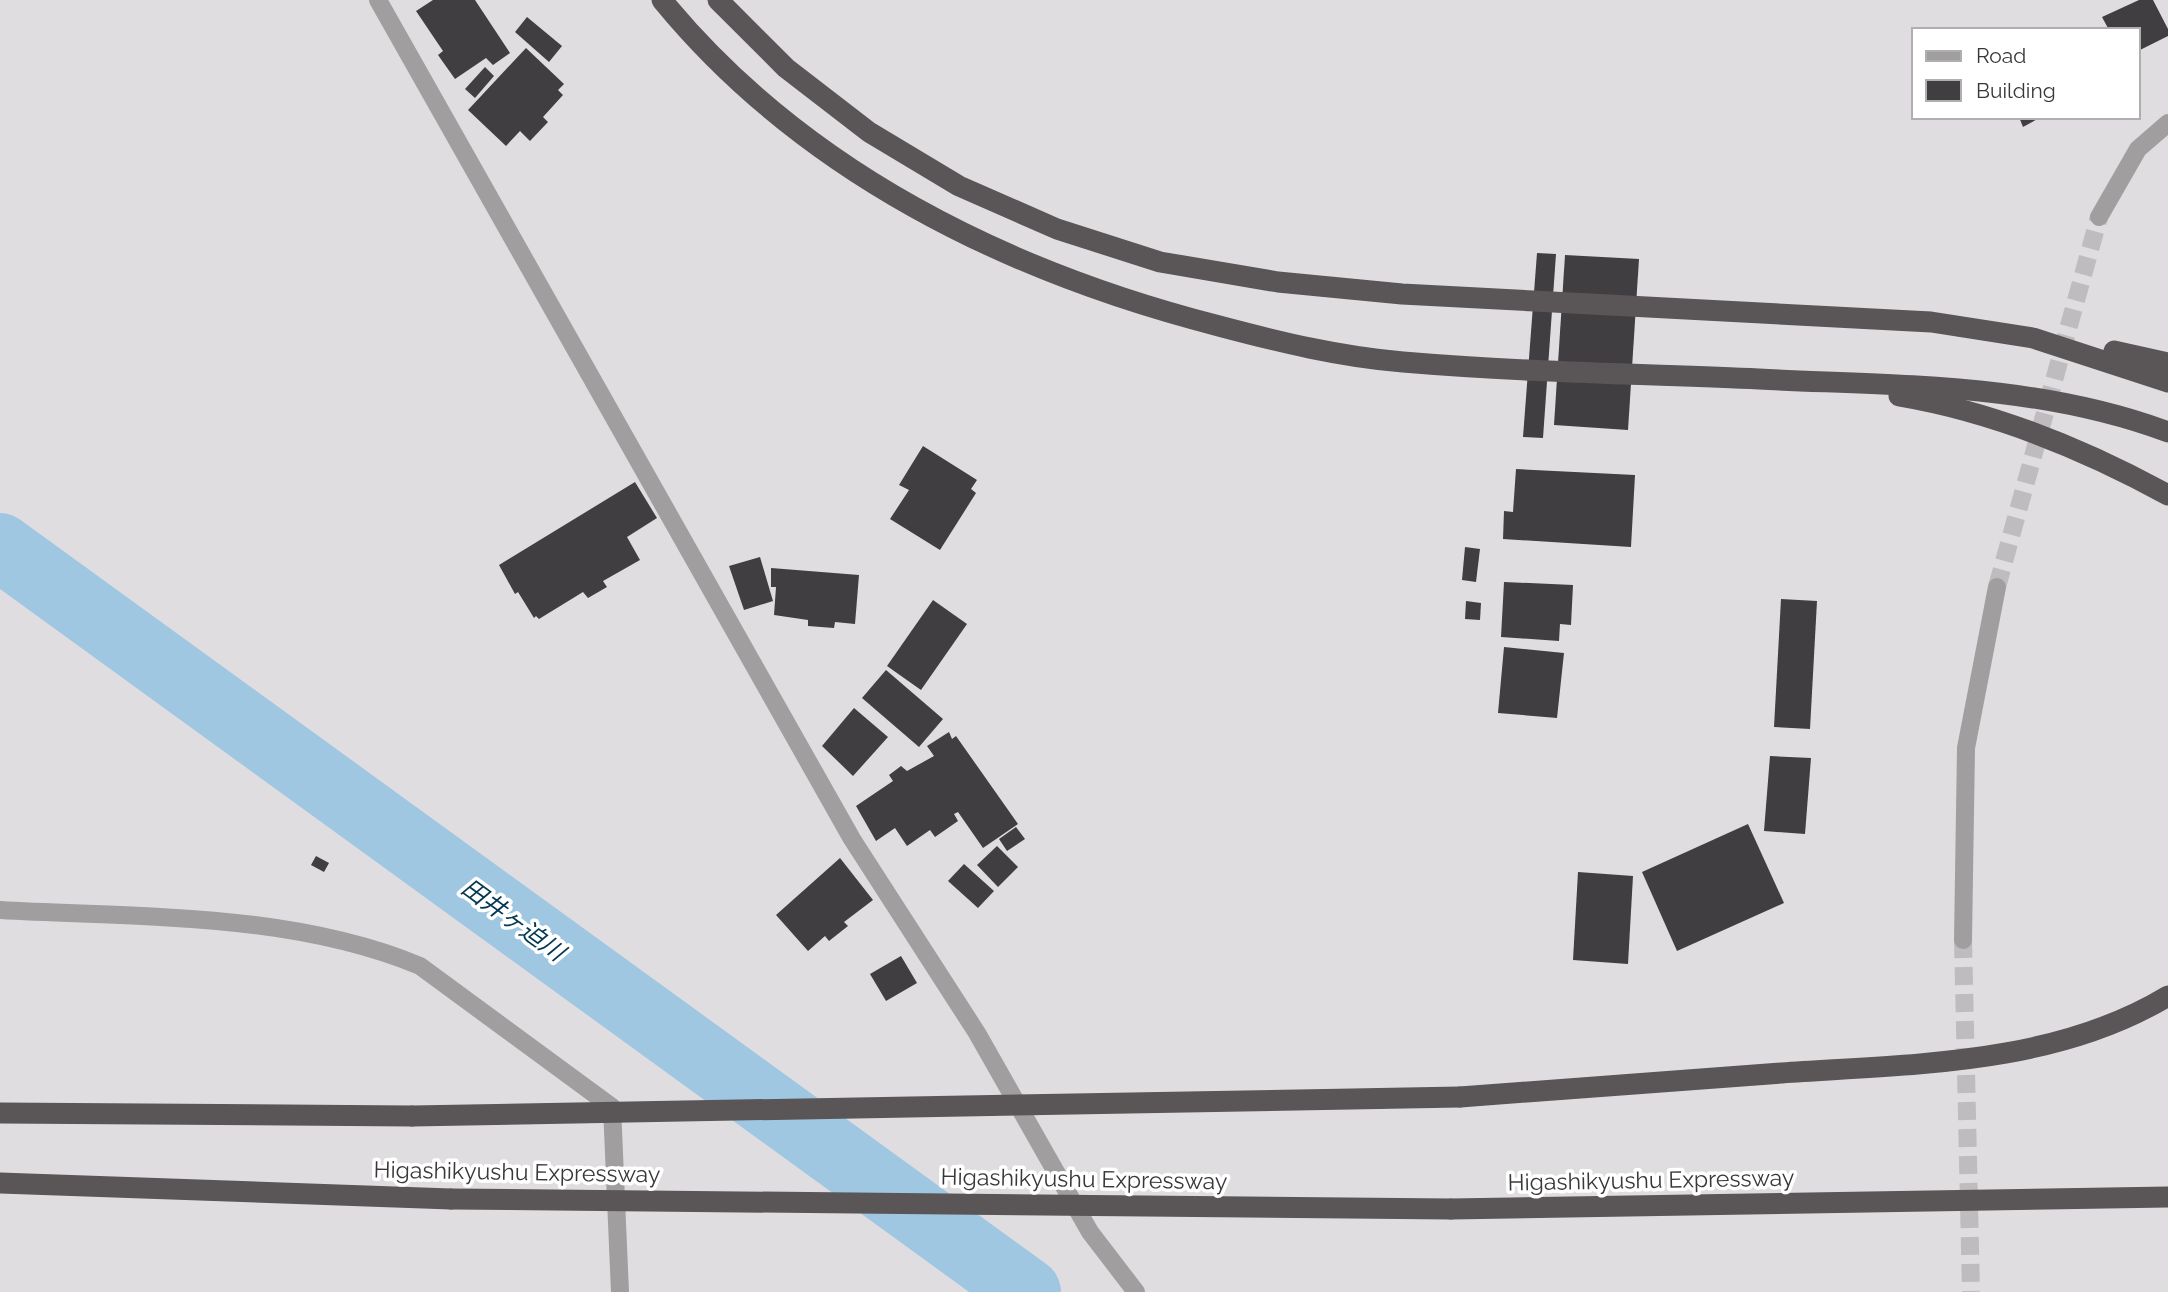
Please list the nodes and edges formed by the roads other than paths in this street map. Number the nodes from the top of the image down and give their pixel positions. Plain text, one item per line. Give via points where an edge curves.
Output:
1 (378, 0) edge
2 (662, 0) edge
3 (718, 0) edge
4 (2168, 123) edge
5 (2099, 217) tunnel mouth
6 (2032, 338) junction
7 (2168, 363) edge
8 (2168, 382) edge
9 (1826, 383) junction
10 (2168, 432) edge
11 (2168, 495) edge
12 (1997, 587) tunnel mouth
13 (0, 910) edge
14 (1963, 940) tunnel mouth
15 (2168, 996) edge
16 (0, 1113) edge
17 (0, 1183) edge
18 (2168, 1197) edge
19 (2083, 1200) junction
20 (2168, 1211) edge
21 (620, 1292) edge
22 (1136, 1292) edge

1 - 22 street via 852,839 977,1033 1090,1232
2 - 9 highway via 754,94 856,172 946,228 1058,277 1167,313 1275,341 1400,362
3 - 6 highway via 786,68 869,132 959,186 1057,229 1160,262 1278,282 1402,294 1839,315 1931,322
4 - 5 street via 2138,149
6 - 7 highway
6 - 8 highway
9 - 10 highway via 1938,386 2040,397
9 - 11 highway via 1934,402 2022,429 2106,461
12 - 14 street via 1966,748
13 - 21 street via 228,923 318,936 383,951 420,966 612,1107
15 - 16 highway, bridge via 2102,1029 2033,1048 1927,1062 1460,1097 412,1116
17 - 19 highway, Higashikyushu Expressway, bridge via 451,1199 1451,1209
18 - 19 highway, Higashikyushu Expressway
19 - 20 highway

